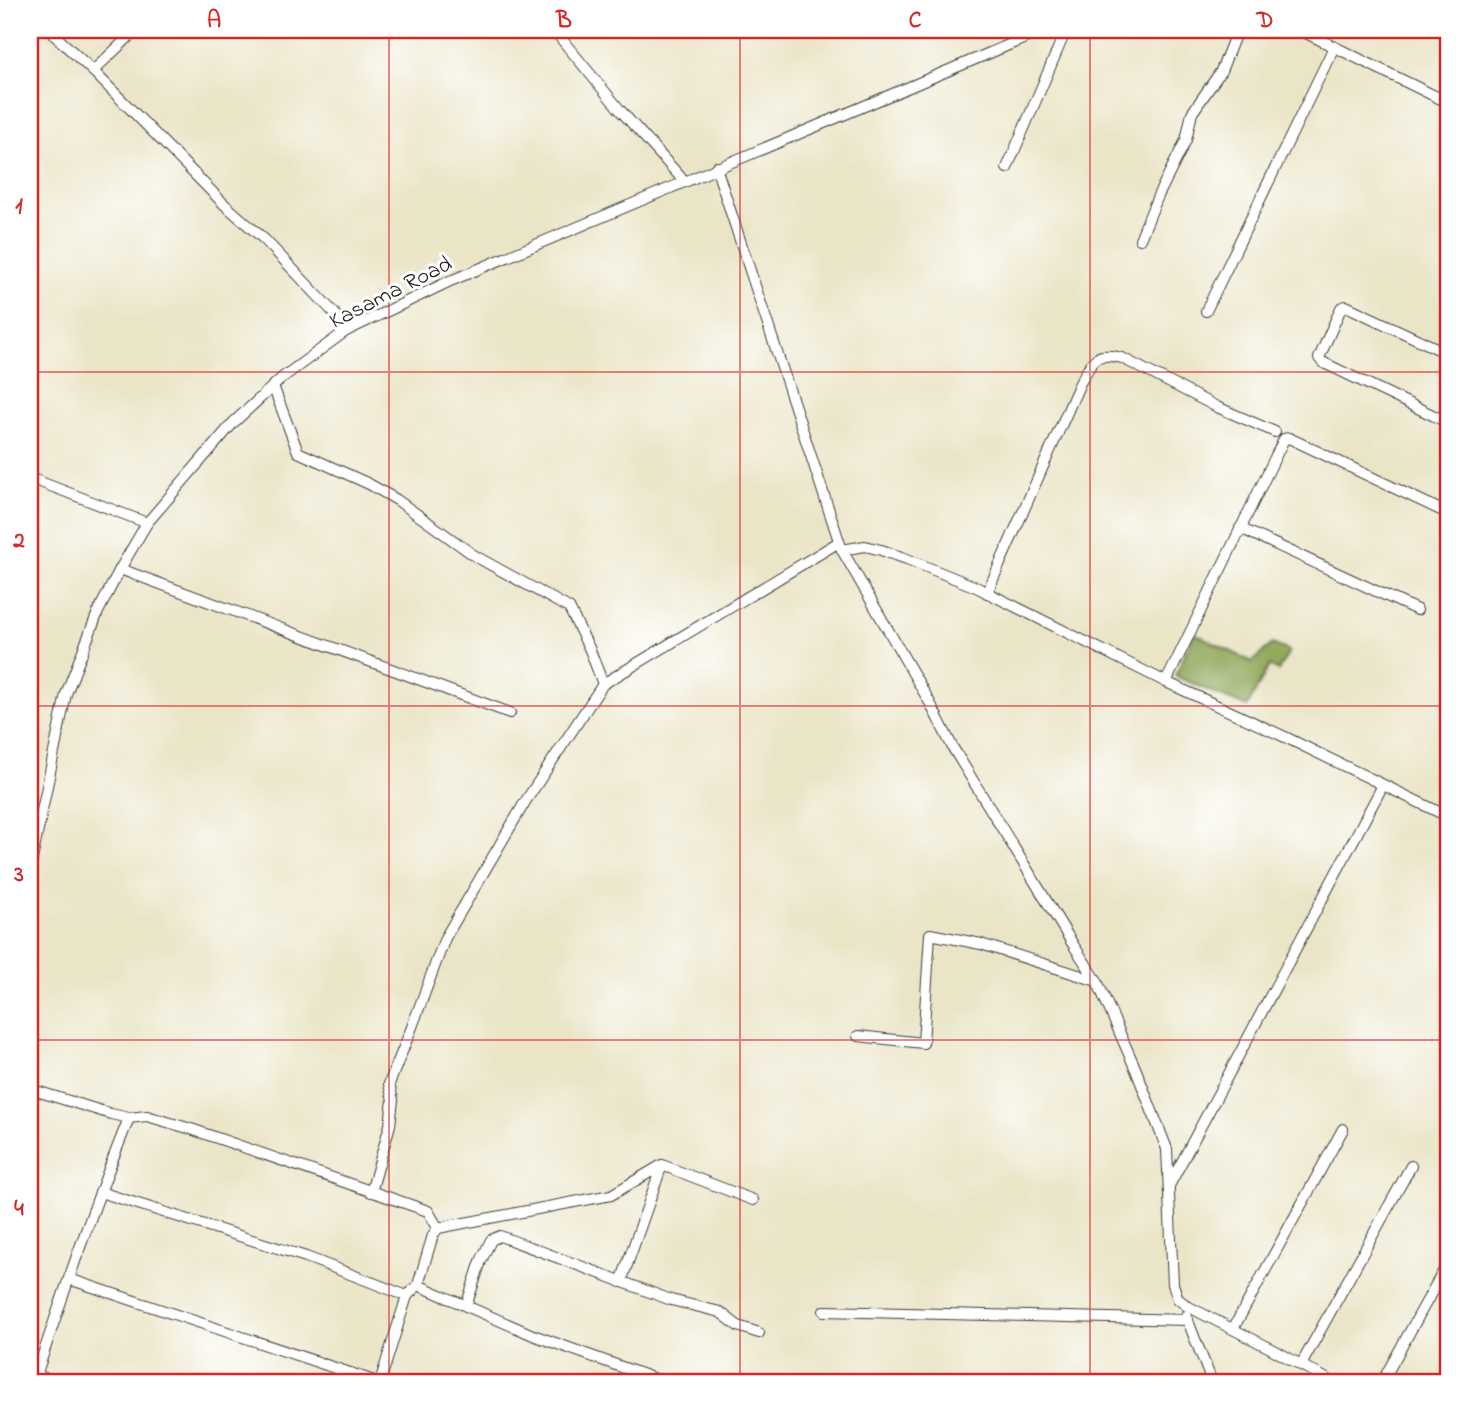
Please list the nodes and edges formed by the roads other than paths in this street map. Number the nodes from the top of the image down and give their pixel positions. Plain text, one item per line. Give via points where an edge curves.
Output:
1 (49, 30) edge
2 (136, 30) edge
3 (554, 30) edge
4 (1044, 30) edge
5 (1066, 30) edge
6 (1237, 30) edge
7 (1300, 30) edge
8 (1335, 47) junction
9 (93, 71) junction
10 (1449, 103) edge
11 (716, 167) junction
12 (1007, 168) dead end
13 (684, 181) junction
14 (1140, 239) dead end
15 (1206, 311) dead end
16 (346, 331) junction
17 (1449, 354) edge
18 (273, 386) junction
19 (1449, 423) edge
20 (1275, 432) dead end
21 (30, 478) edge
22 (1449, 514) edge
23 (147, 523) junction
24 (1240, 528) junction
25 (841, 546) junction
26 (120, 569) junction
27 (987, 593) junction
28 (1417, 610) dead end
29 (1166, 682) junction
30 (603, 684) junction
31 (510, 713) dead end
32 (1383, 785) junction
33 (30, 814) edge
34 (1449, 817) edge
35 (41, 818) junction
36 (30, 869) edge
37 (1097, 981) junction
38 (858, 1036) dead end
39 (30, 1089) edge
40 (129, 1118) junction
41 (1343, 1129) dead end
42 (1167, 1149) junction
43 (1188, 1150) junction
44 (662, 1166) junction
45 (1411, 1166) dead end
46 (1170, 1185) junction
47 (100, 1192) junction
48 (371, 1192) junction
49 (753, 1200) dead end
50 (438, 1228) junction
51 (1449, 1261) edge
52 (69, 1279) junction
53 (621, 1282) junction
54 (418, 1285) junction
55 (407, 1296) junction
56 (1178, 1299) junction
57 (466, 1306) junction
58 (824, 1311) dead end
59 (1188, 1320) junction
60 (1233, 1329) junction
61 (759, 1333) dead end
62 (1301, 1365) junction
63 (33, 1377) edge
64 (56, 1382) edge
65 (378, 1382) edge
66 (663, 1382) edge
67 (1212, 1382) edge
68 (1332, 1382) edge
69 (1382, 1382) edge

1 - 9 street
2 - 9 street
3 - 13 street
4 - 11 street, Kasama Road
5 - 12 street
6 - 14 street via 1221,71 1192,113 1186,140
7 - 8 street
8 - 10 street
8 - 15 street
9 - 16 street via 265,240
11 - 13 street, Kasama Road
11 - 25 street
13 - 16 street, Kasama Road
16 - 18 street, Kasama Road
17 - 19 street via 1346,306 1340,308 1319,358
18 - 23 street, Kasama Road via 233,423
18 - 30 street via 298,452 397,500 475,556 569,608
20 - 27 street via 1122,358 1105,354 1094,359
21 - 23 street
22 - 24 street via 1289,438 1280,444
23 - 26 street, Kasama Road
24 - 28 street
24 - 29 street
25 - 27 street via 881,550
25 - 30 street
25 - 37 street via 953,748
26 - 31 street
26 - 35 street, Kasama Road via 66,694
27 - 29 street
29 - 32 street
30 - 48 street via 525,802 446,938 389,1084 393,1100 390,1125
32 - 34 street
32 - 43 street
33 - 35 street
35 - 36 street, Kasama Road
37 - 38 street via 981,944 930,934 923,1043
37 - 42 street
39 - 40 street
40 - 47 street
40 - 48 street via 147,1116 191,1129
41 - 60 street
42 - 43 street
42 - 46 street
43 - 46 street
44 - 49 street
44 - 50 street via 611,1195
44 - 53 street
45 - 62 street
46 - 56 street via 1173,1284
47 - 52 street
47 - 55 street via 306,1257
48 - 50 street via 428,1211
50 - 54 street
51 - 69 street
52 - 63 street
52 - 65 street
53 - 57 street via 500,1236 491,1240
53 - 61 street via 720,1312 738,1326
54 - 55 street
54 - 57 street
55 - 65 street
56 - 59 street
56 - 60 street
57 - 66 street
58 - 59 street
59 - 67 street
60 - 62 street
62 - 68 street
63 - 64 street

